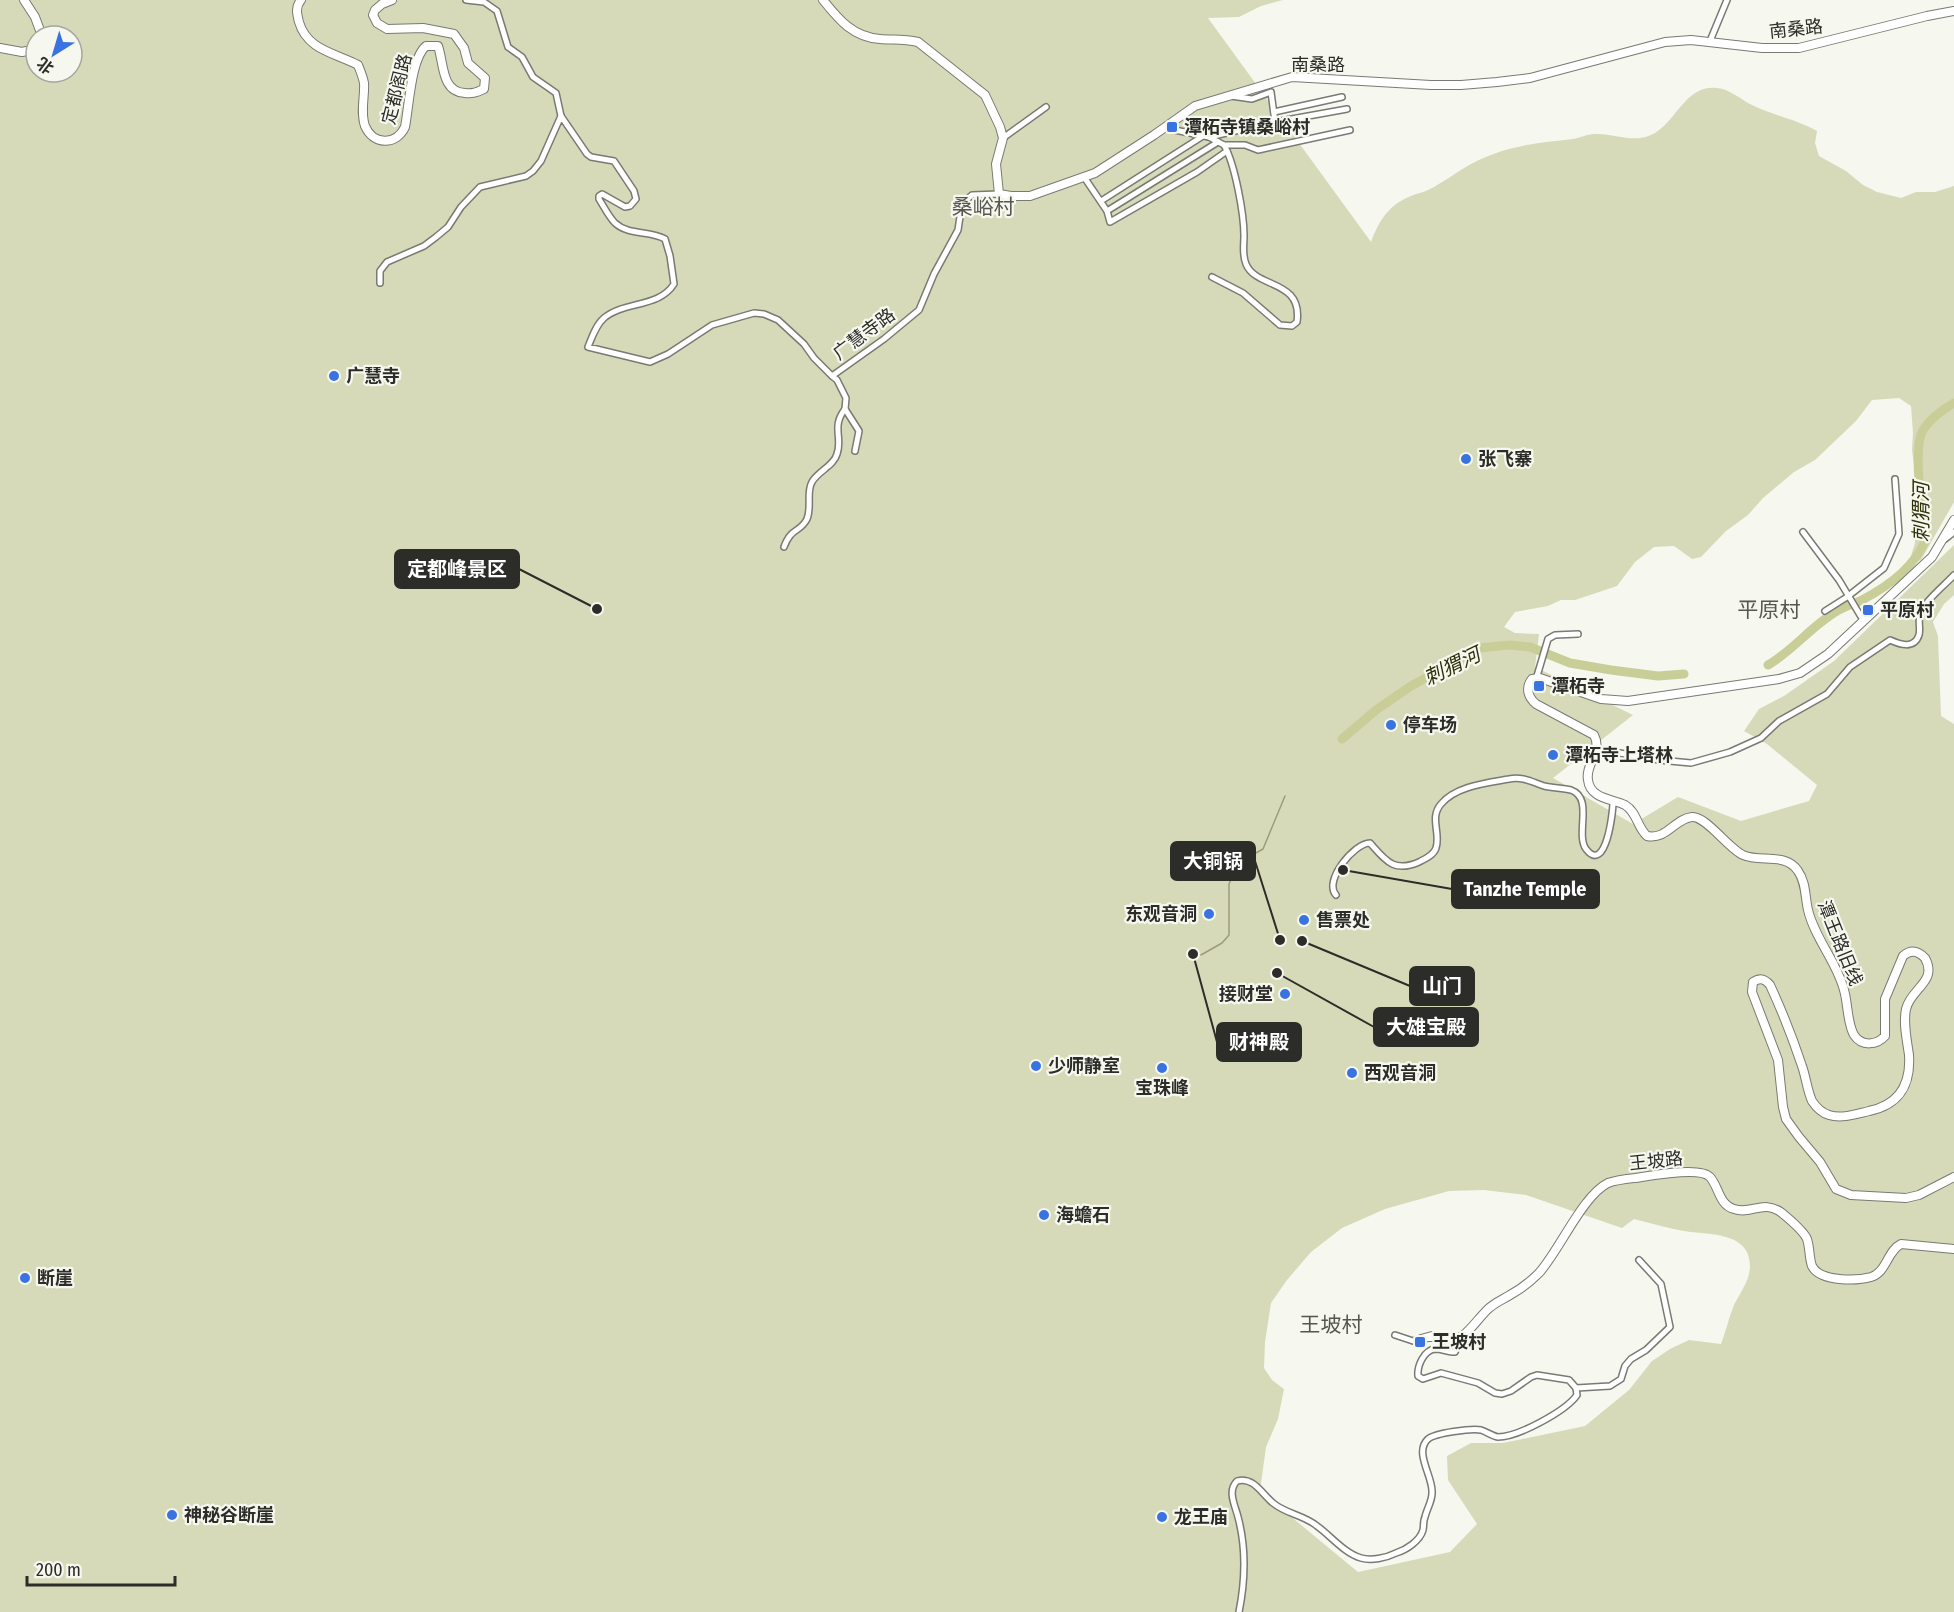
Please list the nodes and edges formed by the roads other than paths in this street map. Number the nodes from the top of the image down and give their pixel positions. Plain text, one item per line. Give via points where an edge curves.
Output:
1 (24, 0) edge
2 (301, 0) edge
3 (392, 0) edge
4 (466, 0) edge
5 (823, 0) edge
6 (1727, 0) edge
7 (1954, 11) edge
8 (37, 24) edge
9 (1710, 41) junction
10 (0, 48) edge
11 (24, 52) edge
12 (1229, 96) junction
13 (1342, 97) dead end
14 (1046, 106) dead end
15 (1347, 109) dead end
16 (1274, 112) junction
17 (561, 116) junction
18 (1275, 122) junction
19 (1165, 128) junction
20 (1350, 130) dead end
21 (1206, 136) junction
22 (1003, 138) junction
23 (1223, 146) junction
24 (1084, 177) junction
25 (999, 194) junction
26 (1101, 201) junction
27 (1107, 211) junction
28 (1212, 277) dead end
29 (380, 283) dead end
30 (832, 376) junction
31 (844, 409) junction
32 (855, 451) dead end
33 (1895, 479) dead end
34 (1954, 520) edge
35 (1803, 532) dead end
36 (1954, 532) edge
37 (1943, 540) junction
38 (784, 546) dead end
39 (1954, 575) edge
40 (1848, 597) junction
41 (1825, 611) dead end
42 (1863, 620) junction
43 (1578, 634) dead end
44 (1537, 676) dead end
45 (1597, 749) junction
46 (1613, 802) junction
47 (1336, 895) dead end
48 (1954, 1177) edge
49 (1954, 1249) edge
50 (1639, 1260) dead end
51 (1395, 1335) dead end
52 (1462, 1337) junction
53 (1420, 1339) joint
54 (1576, 1388) junction
55 (1239, 1612) edge

1 - 8 street
2 - 3 street, 定都阁路 via 296,12 300,27 319,49 358,65 364,81 366,127 380,140 391,141 405,127 415,66 426,45 438,46 450,88 476,93 485,85 485,78 468,63 454,34 423,28 387,28 377,23 375,10
4 - 17 street via 484,2 497,11 508,47 522,57 533,77 556,93
5 - 22 street via 853,32 879,39 905,39 928,48 985,95
6 - 9 street
7 - 9 street, 南桑路 via 1799,48
9 - 12 street, 南桑路 via 1665,42 1530,78 1431,85 1302,76
10 - 11 street
12 - 16 street via 1252,99 1271,92
12 - 19 street, 南桑路 via 1195,106
13 - 16 street
14 - 22 street
15 - 18 street
16 - 18 street
17 - 29 street via 533,171 480,187 436,237 387,262 380,271
17 - 30 street, 广慧寺路 via 587,154 614,161 636,199 625,207 602,194 599,199 614,222 624,229 665,239 674,284 665,295 620,309 603,319 588,347 650,362 712,325 754,313 764,314 778,320
18 - 21 street
19 - 21 street
19 - 24 street, 南桑路
20 - 23 street via 1258,150 1245,145
21 - 23 street
21 - 26 street
22 - 25 street via 996,164
23 - 27 street
23 - 27 street via 1197,172 1110,222
23 - 28 street via 1232,166 1243,221 1245,263 1255,274 1286,291 1298,312 1297,322 1292,326 1281,325 1243,293
24 - 25 street, 南桑路 via 1030,196
24 - 26 street
25 - 30 street, 广慧寺路 via 972,195 966,200 958,231 919,310
26 - 27 street
30 - 31 street via 846,398
31 - 32 street via 859,431
31 - 38 street via 838,419 836,457 811,484 808,516
33 - 40 street via 1899,534 1884,568
34 - 37 street
35 - 40 street
36 - 37 street
37 - 42 street via 1924,565
39 - 45 street via 1922,610 1915,641 1906,646 1890,640 1850,667 1827,694 1779,721 1761,738 1691,763
40 - 41 street
40 - 42 street
42 - 45 street via 1817,663 1779,679 1628,701 1601,699 1544,679 1532,680 1528,688 1533,701 1591,732
43 - 44 street via 1548,639
45 - 46 street, 潭王路旧线 via 1588,782 1597,794
46 - 47 street via 1606,846 1593,854 1583,843 1581,802 1572,791 1515,777 1470,787 1442,803 1435,814 1435,852 1407,867 1398,867 1388,863 1370,843 1363,843 1337,872 1331,884
46 - 48 street, 潭王路旧线 via 1629,808 1647,836 1661,835 1686,819 1696,818 1743,855 1794,865 1802,877 1811,919 1844,988 1854,1035 1864,1042 1876,1043 1885,1035 1885,999 1903,956 1913,951 1925,958 1928,975 1906,1008 1909,1060 1900,1095 1884,1107 1849,1116 1829,1115 1816,1106 1770,985 1759,979 1753,982 1752,992 1778,1060 1786,1119 1836,1189 1851,1195 1906,1198
49 - 52 street, 王坡路 via 1901,1244 1874,1276 1827,1278 1814,1269 1807,1239 1787,1218 1770,1207 1730,1208 1704,1173 1621,1180 1608,1183 1597,1192 1540,1272 1489,1308
50 - 54 street via 1661,1284 1670,1327 1631,1359 1621,1379 1610,1386
51 - 53 street via 1413,1341
52 - 53 street via 1450,1342 1432,1336
52 - 54 street via 1455,1352 1436,1349 1427,1353 1419,1365 1418,1376 1423,1379 1444,1374 1478,1383 1498,1394 1511,1391 1534,1375 1567,1379
54 - 55 street via 1577,1395 1565,1408 1526,1429 1500,1437 1477,1430 1429,1438 1423,1455 1432,1491 1422,1532 1393,1555 1359,1558 1312,1522 1275,1504 1252,1482 1237,1481 1232,1492 1240,1527 1244,1581

